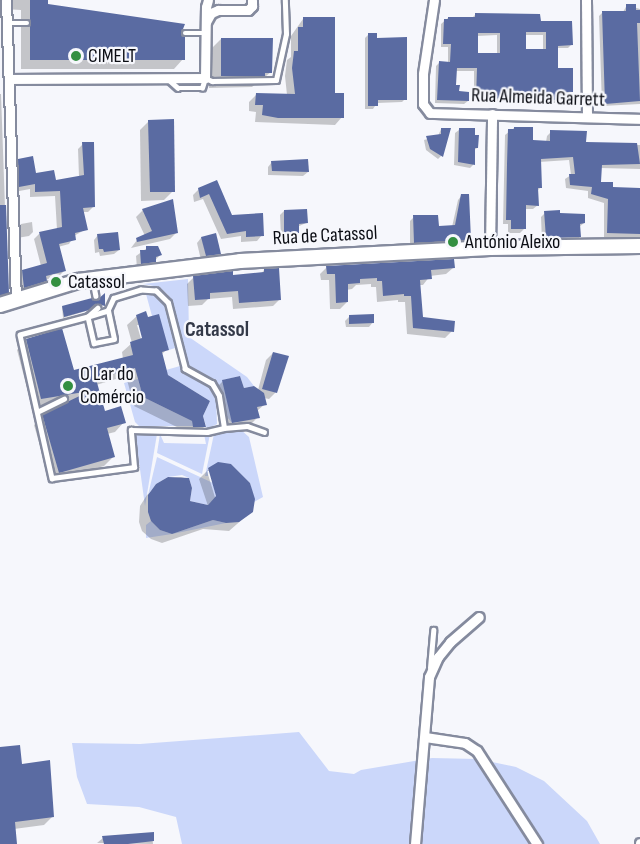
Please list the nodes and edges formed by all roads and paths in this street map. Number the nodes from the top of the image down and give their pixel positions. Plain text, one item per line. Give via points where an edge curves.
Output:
1 (6, 0) edge
2 (208, 0) edge
3 (252, 0) edge
4 (285, 0) edge
5 (434, 0) edge
6 (586, 0) edge
7 (7, 23) junction
8 (27, 23) dead end
9 (205, 28) junction
10 (185, 33) dead end
11 (205, 78) junction
12 (9, 79) junction
13 (492, 114) junction
14 (587, 117) junction
15 (640, 119) edge
16 (640, 246) edge
17 (490, 248) junction
18 (93, 279) junction
19 (96, 296) dead end
20 (16, 299) junction
21 (0, 305) edge
22 (98, 308) dead end
23 (108, 311) junction
24 (88, 317) junction
25 (64, 399) dead end
26 (37, 412) junction
27 (224, 428) junction
28 (264, 432) dead end
29 (479, 617) dead end
30 (433, 630) dead end
31 (429, 677) junction
32 (425, 737) junction
33 (415, 844) edge
34 (537, 844) edge

1 - 7 street
2 - 9 street
3 - 9 street via 248,10 214,11
4 - 11 lane via 286,34 276,80
5 - 13 street, Rua Almeida Garrett via 423,74 426,110 435,114
6 - 14 street
7 - 8 lane
7 - 12 street
9 - 10 lane
9 - 11 street
11 - 12 street
12 - 20 street
13 - 14 street, Rua Almeida Garrett
13 - 17 street
14 - 15 street, Rua Almeida Garrett
16 - 17 main road, Rua de Catassol
17 - 18 main road, Rua de Catassol via 259,259
18 - 19 lane
18 - 20 main road, Rua de Catassol
20 - 21 main road, Rua de Catassol
22 - 24 lane
23 - 24 lane
23 - 24 lane via 114,339 94,343
23 - 27 lane via 114,298 141,290 156,291 168,303 185,369 212,384 219,396
24 - 26 lane via 20,335
25 - 26 lane
26 - 27 lane via 52,478 134,467 131,430 207,432
27 - 28 lane via 247,426
29 - 31 street via 450,642
30 - 31 lane
31 - 32 street
32 - 33 street
32 - 34 street via 465,743 477,751

